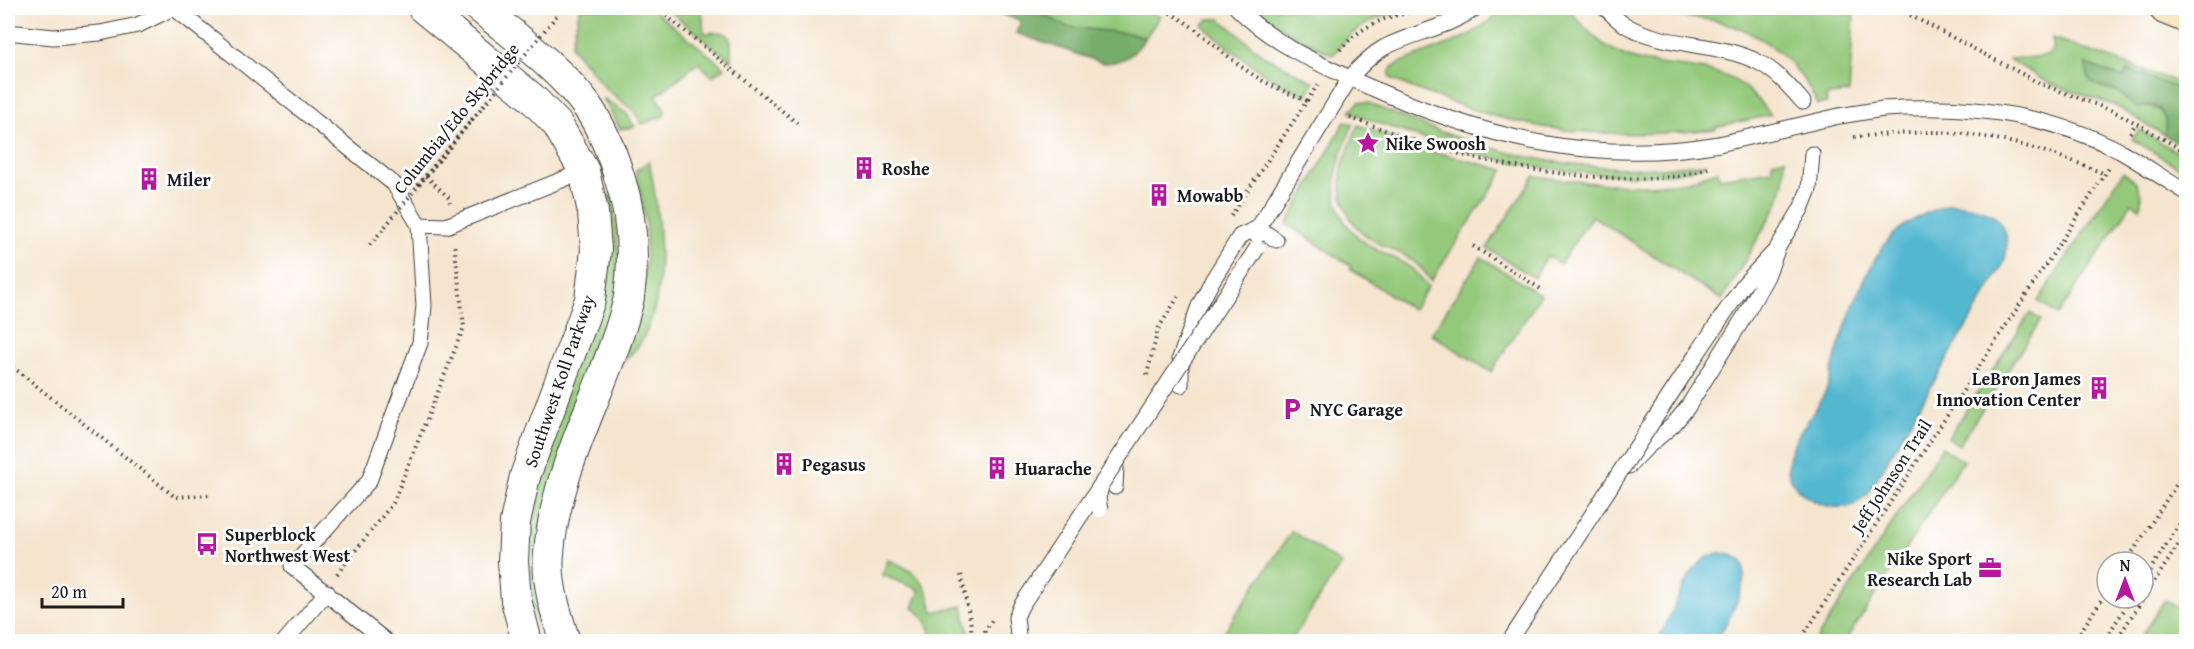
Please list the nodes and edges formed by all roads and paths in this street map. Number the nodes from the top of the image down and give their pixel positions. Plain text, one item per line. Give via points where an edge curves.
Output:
1 (174, 8) edge
2 (423, 8) edge
3 (480, 8) edge
4 (563, 8) edge
5 (657, 8) edge
6 (1159, 8) edge
7 (1238, 8) edge
8 (1476, 8) edge
9 (1605, 8) edge
10 (1833, 8) edge
11 (2166, 8) edge
12 (2187, 16) edge
13 (8, 32) edge
14 (507, 78) junction
15 (1350, 78) junction
16 (1803, 102) dead end
17 (1317, 105) dead end
18 (797, 123) dead end
19 (1850, 138) dead end
20 (2187, 152) edge
21 (1812, 154) dead end
22 (614, 158) junction
23 (584, 171) junction
24 (2187, 192) edge
25 (405, 202) junction
26 (419, 225) junction
27 (1257, 228) junction
28 (1276, 240) dead end
29 (370, 245) dead end
30 (1473, 246) dead end
31 (1778, 247) junction
32 (1544, 291) dead end
33 (8, 363) edge
34 (1181, 363) junction
35 (13, 367) junction
36 (8, 374) edge
37 (1181, 385) dead end
38 (1116, 467) junction
39 (2187, 470) edge
40 (1108, 485) junction
41 (212, 495) dead end
42 (1100, 510) dead end
43 (2187, 514) edge
44 (2187, 533) edge
45 (2134, 550) edge
46 (1571, 552) junction
47 (1550, 563) dead end
48 (2155, 563) edge
49 (960, 575) dead end
50 (327, 592) junction
51 (2095, 610) edge
52 (2124, 610) edge
53 (284, 642) edge
54 (387, 642) edge
55 (527, 642) edge
56 (565, 642) edge
57 (972, 642) edge
58 (1511, 642) edge
59 (1799, 642) edge
60 (2074, 642) edge
61 (2103, 642) edge
62 (2115, 642) edge

1 - 13 lane via 138,25 100,33 53,37
1 - 25 lane via 394,184
2 - 14 street, Southwest Koll Parkway
3 - 22 street, Southwest Koll Parkway via 553,68 587,106
4 - 29 path, Columbia/Edo Skybridge, bridge
5 - 18 path
6 - 17 path via 1190,25 1248,72
7 - 15 lane via 1278,42
8 - 15 lane via 1454,22 1384,48
9 - 16 lane via 1622,23 1656,38 1724,50 1759,63
10 - 20 path via 1906,13 2041,84 2113,111
11 - 12 main road
14 - 23 street, Southwest Koll Parkway via 557,124
14 - 25 path
15 - 24 lane, bridge via 1452,121 1525,141 1635,151 1719,144 1883,109 1941,107 2004,114 2075,132 2119,151
15 - 27 lane
19 - 59 path, Jeff Johnson Trail, bridge via 1956,134 2042,150 2105,174
21 - 31 lane via 1809,189 1802,209
22 - 23 lane
22 - 56 street, Southwest Koll Parkway via 632,232 632,266 618,337 564,476 554,517 548,555 550,588
23 - 26 lane via 446,226
23 - 55 street, Southwest Koll Parkway via 596,250 590,300 525,476 515,522 516,600
25 - 26 lane
26 - 50 lane via 423,306 420,343 369,481 292,566
27 - 28 lane
27 - 34 lane, bridge via 1257,248
27 - 38 lane via 1240,236 1212,281 1175,369
30 - 32 path
31 - 46 lane via 1746,314 1687,408 1626,470
31 - 58 lane, bridge via 1714,321 1695,357 1539,587
33 - 35 path
34 - 37 lane
34 - 40 lane, bridge
35 - 36 path
35 - 41 path via 175,497
38 - 40 lane
38 - 40 lane, bridge via 1030,598 1021,630 1016,617 1021,606
39 - 45 path
40 - 42 lane, bridge via 1098,498
43 - 48 path
44 - 62 path
46 - 47 lane
46 - 58 lane
49 - 57 path
50 - 53 lane
50 - 54 lane
51 - 60 path
52 - 61 path

